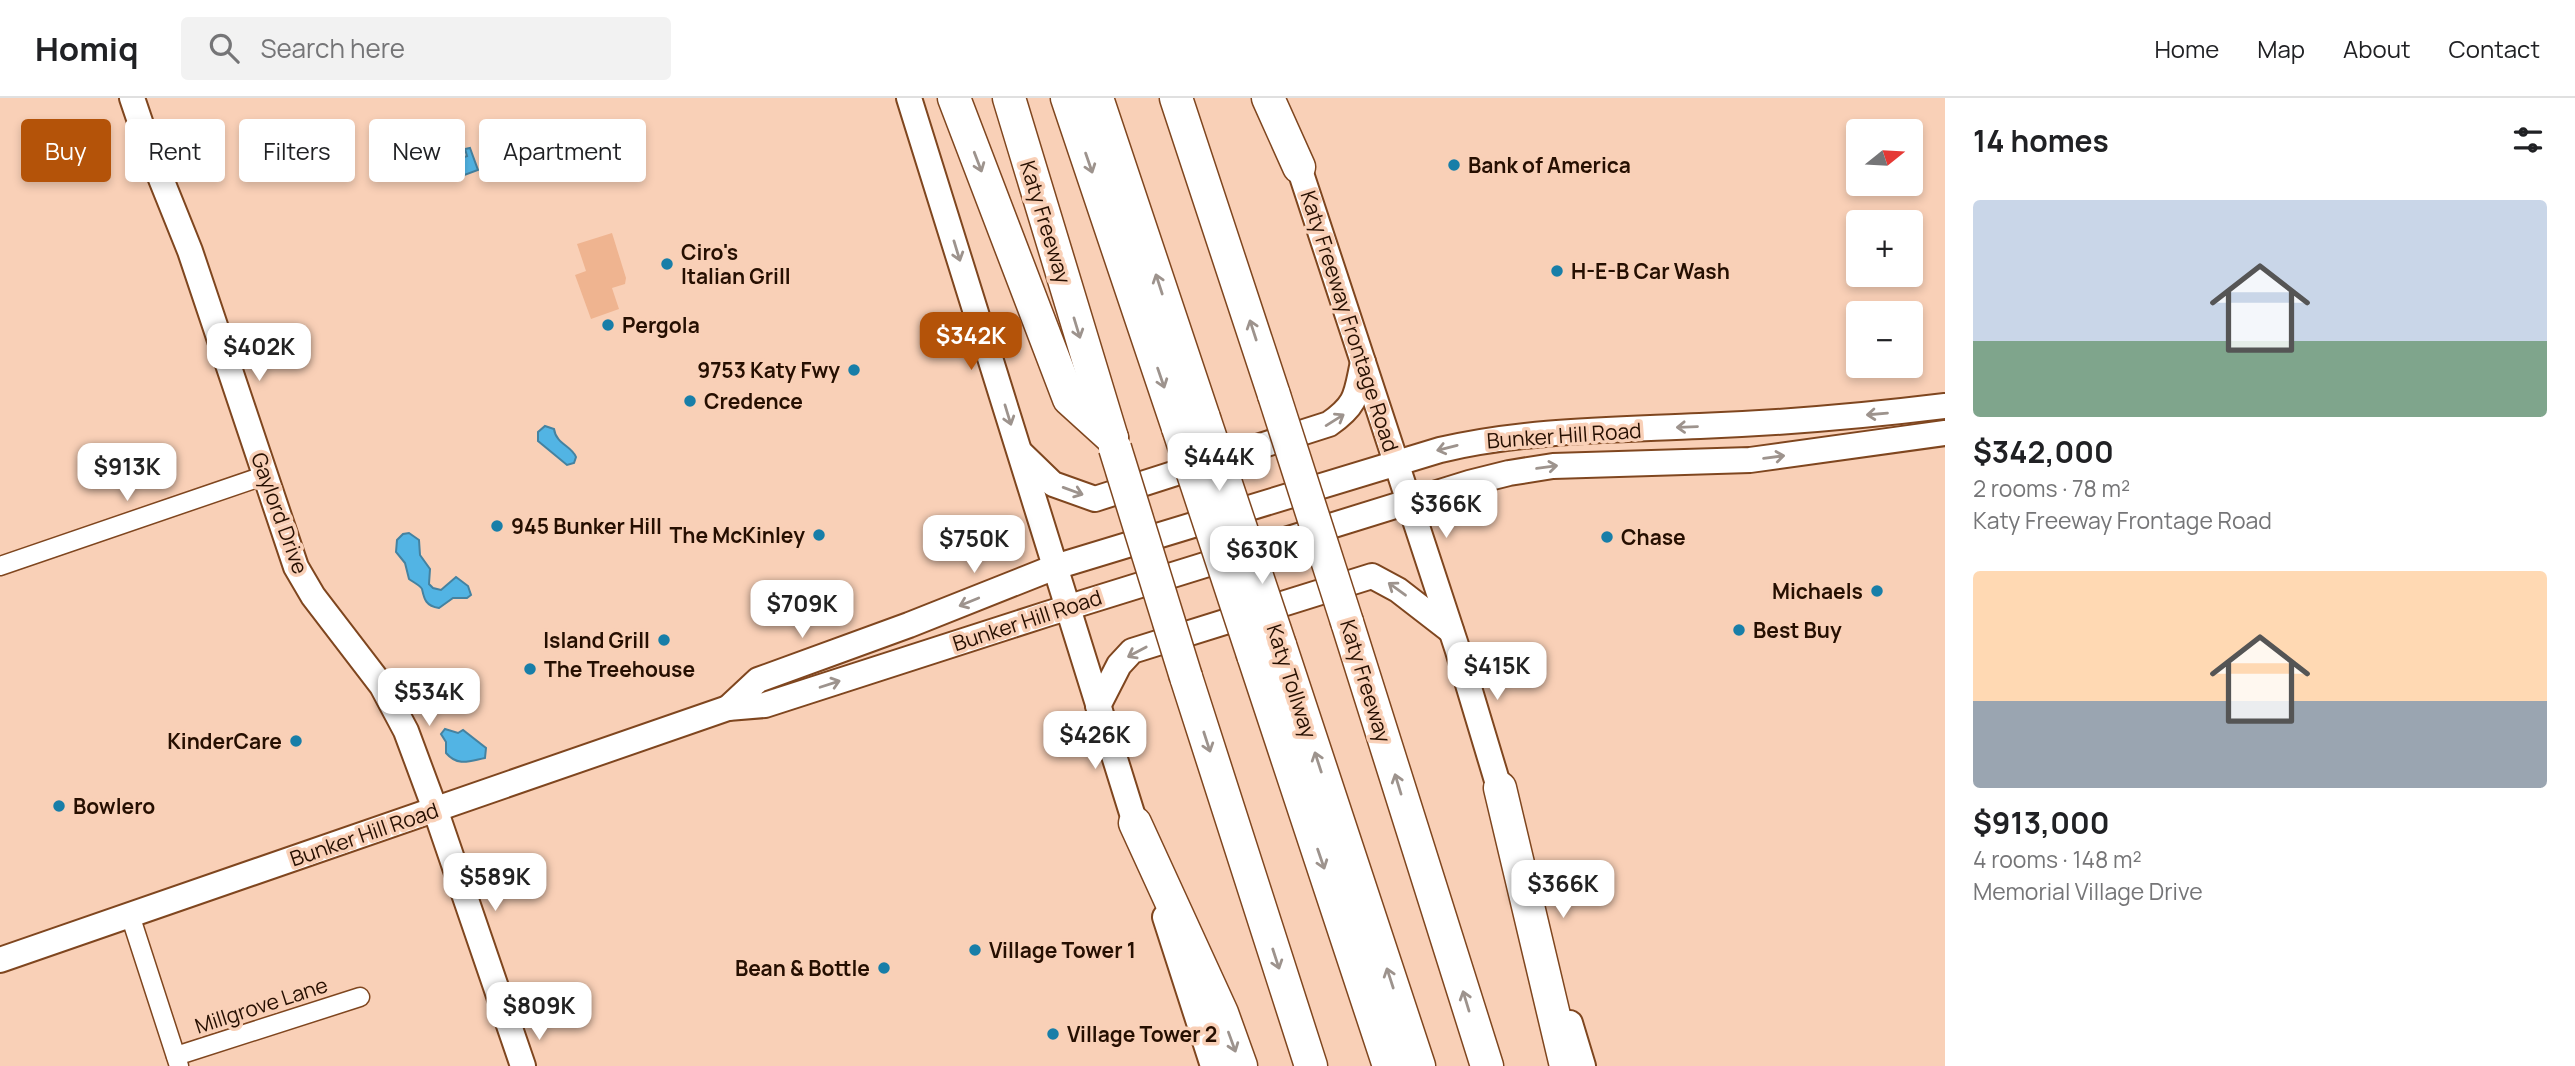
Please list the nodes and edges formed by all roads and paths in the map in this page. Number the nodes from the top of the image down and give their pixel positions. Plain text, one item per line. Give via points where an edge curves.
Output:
1 (132, 98) edge
2 (909, 98) edge
3 (954, 98) edge
4 (1009, 98) edge
5 (1067, 98) edge
6 (1097, 98) edge
7 (1176, 98) edge
8 (1268, 98) edge
9 (1278, 98) edge
10 (1299, 167) junction
11 (1363, 361) junction
12 (1945, 406) edge
13 (1191, 423) junction
14 (1945, 433) edge
15 (1113, 443) junction
16 (1019, 451) junction
17 (1396, 462) junction
18 (266, 475) junction
19 (1410, 502) junction
20 (0, 566) edge
21 (1055, 567) junction
22 (1068, 607) junction
23 (1451, 631) junction
24 (1266, 650) junction
25 (1098, 706) junction
26 (728, 708) junction
27 (1500, 788) junction
28 (435, 809) junction
29 (1135, 823) junction
30 (130, 915) junction
31 (0, 960) edge
32 (360, 997) dead end
33 (178, 1061) edge
34 (523, 1066) edge
35 (1213, 1066) edge
36 (1241, 1066) edge
37 (1311, 1066) edge
38 (1389, 1066) edge
39 (1419, 1066) edge
40 (1487, 1066) edge
41 (1566, 1066) edge
42 (1583, 1066) edge

1 - 18 street, Gaylord Drive
2 -> 16 street
3 -> 15 highway via 1069,399
4 -> 15 highway, Katy Freeway
5 -> 13 highway, Katy Tollway
13 -> 6 highway, Katy Tollway
40 -> 7 highway, Katy Freeway, bridge
8 - 10 highway
9 - 10 street, Katy Freeway Frontage Road
10 - 11 street, Katy Freeway Frontage Road
16 -> 11 street via 1053,484 1094,499 1329,425 1354,401
11 - 17 street, Katy Freeway Frontage Road
12 -> 17 street, Bunker Hill Road via 1780,423 1512,436
13 - 24 highway, Katy Tollway, bridge
19 -> 14 street, Bunker Hill Road via 1509,473 1553,466 1750,460
15 -> 37 highway, Katy Freeway, bridge
16 - 21 street
17 - 19 street, Katy Freeway Frontage Road
17 - 21 street, Bunker Hill Road
18 - 20 street
18 - 28 street, Gaylord Drive via 296,567 382,686 406,731
19 - 22 street, Bunker Hill Road
19 - 23 street, Katy Freeway Frontage Road
21 - 22 street
21 -> 26 street, Bunker Hill Road via 758,680
22 - 25 street
26 -> 22 street, Bunker Hill Road via 765,705
23 -> 25 street via 1372,576 1132,651 1119,665
23 - 27 street, Katy Freeway Frontage Road
24 -> 38 highway, Katy Tollway
39 -> 24 highway, Katy Tollway
25 - 29 street
26 - 28 street, Bunker Hill Road
27 - 41 highway
27 - 42 street, Katy Freeway Frontage Road
28 - 30 street, Bunker Hill Road
28 - 34 street, Gaylord Drive
29 - 35 street
29 -> 36 highway via 1222,1013
30 - 31 street, Bunker Hill Road
30 - 33 street
32 - 33 street, Millgrove Lane

